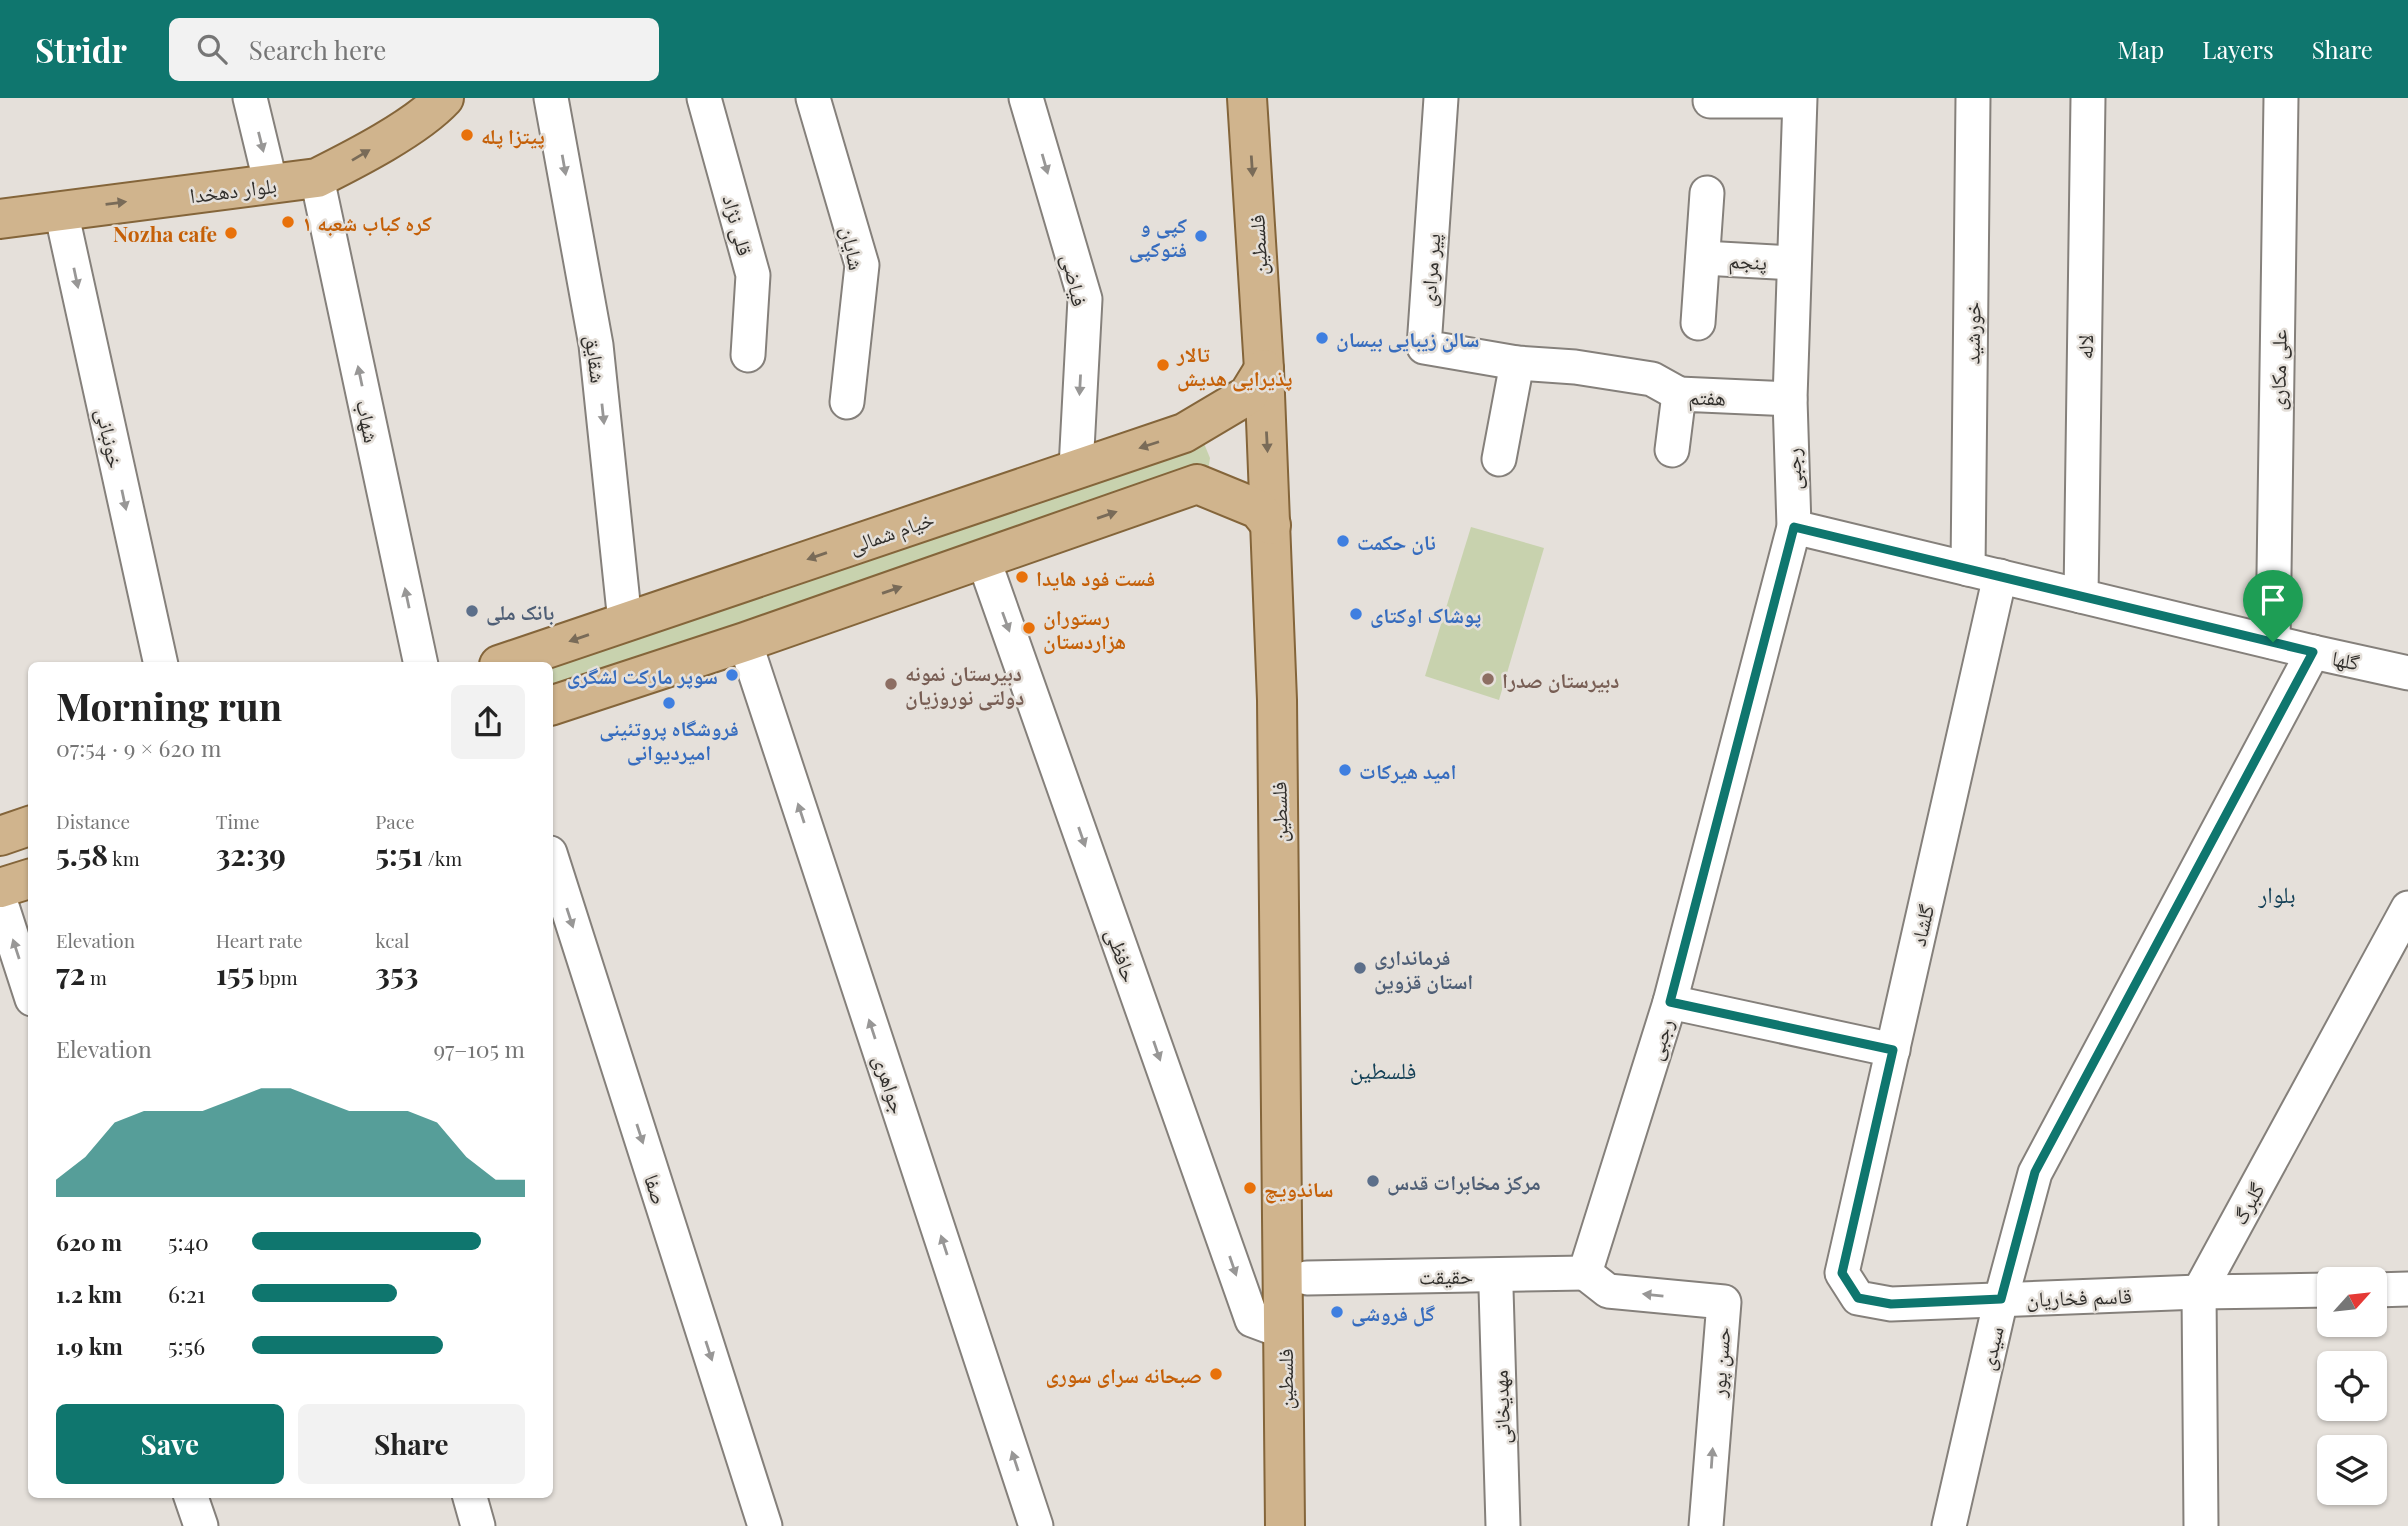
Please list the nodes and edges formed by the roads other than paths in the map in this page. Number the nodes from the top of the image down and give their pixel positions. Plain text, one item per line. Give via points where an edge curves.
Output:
1 (250, 98) edge
2 (444, 98) edge
3 (551, 98) edge
4 (704, 98) edge
5 (813, 98) edge
6 (1026, 98) edge
7 (1247, 98) edge
8 (1273, 98) edge
9 (1441, 98) edge
10 (1973, 98) edge
11 (2088, 98) edge
12 (2281, 98) edge
13 (1799, 100) edge
14 (1710, 101) dead end
15 (317, 178) junction
16 (271, 185) junction
17 (1707, 193) dead end
18 (61, 211) junction
19 (0, 219) edge
20 (1703, 258) junction
21 (1793, 262) junction
22 (1698, 323) dead end
23 (748, 355) dead end
24 (1517, 362) junction
25 (1264, 369) junction
26 (1679, 394) junction
27 (1790, 399) junction
28 (847, 402) dead end
29 (1184, 433) junction
30 (1672, 450) dead end
31 (1499, 459) dead end
32 (1076, 468) junction
33 (1197, 484) junction
34 (1271, 525) junction
35 (1794, 527) junction
36 (983, 558) junction
37 (1968, 569) junction
38 (2000, 576) junction
39 (2081, 596) junction
40 (625, 622) junction
41 (745, 642) junction
42 (2273, 642) junction
43 (2313, 652) junction
44 (160, 662) edge
45 (420, 662) edge
46 (508, 662) edge
47 (2408, 673) edge
48 (553, 705) edge
49 (28, 826) edge
50 (0, 836) edge
51 (553, 862) edge
52 (28, 879) edge
53 (0, 888) edge
54 (0, 900) edge
55 (2408, 908) edge
56 (28, 987) edge
57 (1670, 1002) junction
58 (1893, 1050) junction
59 (1585, 1273) junction
60 (1842, 1273) joint
61 (1307, 1278) junction
62 (1496, 1289) dead end
63 (2408, 1289) edge
64 (2317, 1290) edge
65 (2387, 1290) edge
66 (2199, 1292) junction
67 (2001, 1299) junction
68 (1284, 1332) junction
69 (192, 1498) edge
70 (470, 1498) edge
71 (201, 1526) edge
72 (478, 1526) edge
73 (765, 1526) edge
74 (1036, 1526) edge
75 (1285, 1526) edge
76 (1308, 1526) edge
77 (1503, 1526) edge
78 (1706, 1526) edge
79 (1949, 1526) edge
80 (2200, 1526) edge

1 -> 16 street
15 -> 2 main road, بلوار دهخدا via 430,113
3 -> 40 street, شقایق via 596,345
4 - 23 street, قلی نژاد via 753,275
5 - 28 street, شایان via 862,265
6 -> 32 street, فیاضی via 1084,299
7 -> 25 main road, فلسطین
8 - 61 main road, فلسطین via 1299,587
9 - 24 street, پیر مرادی via 1424,347
10 - 37 street, خورشید
11 - 39 street, لاله
12 - 42 street, علی مکاری
13 - 14 street
13 - 21 street, رجبی
15 - 16 main road, بلوار دهخدا
45 -> 15 street, شهاب
18 -> 16 main road, بلوار دهخدا
17 - 20 street, پنجم
18 - 19 main road, بلوار دهخدا
18 -> 44 street, خونبانی
20 - 21 street, پنجم
20 - 22 street, پنجم
21 - 27 street, رجبی
24 - 26 street via 1652,379
24 - 31 street
25 - 29 main road, خیام شمالی via 1248,395
25 -> 34 main road, فلسطین
26 - 27 street, هفتم
26 - 30 street, هفتم
27 - 35 street, رجبی
29 -> 32 main road, خیام شمالی
29 - 33 main road via 1199,436 1208,452 1208,471
32 -> 40 main road, خیام شمالی
33 - 34 main road via 1258,509
36 -> 33 main road
34 - 68 main road, فلسطین
35 - 37 street, گلها
35 - 57 street, رجبی
41 -> 36 main road
36 -> 68 street, حافظی via 1252,1320
37 - 38 street, گلها
38 - 39 street, گلها
38 - 58 street, گلشاد
39 - 42 street, گلها
40 -> 46 main road, خیام شمالی
41 - 48 main road
74 -> 41 street, جواهری
42 - 43 street, گلها
43 - 47 street, گلها
43 - 67 street, سیدی via 2035,1172
49 - 50 main road
51 -> 73 street, صفا
52 - 53 main road
56 -> 54 street
55 - 66 street, گلبرگ
57 - 58 street
57 - 59 street, رجبی
58 - 60 street, گلشاد
59 - 61 street, حقیقت
78 -> 59 street, حسن پور via 1724,1302 1608,1291
60 - 67 street, قاسم فخاریان via 1858,1298 1891,1304
61 - 76 main road, فلسطین
62 - 77 street, مهدیخانی
63 - 65 street
64 - 66 street, قاسم فخاریان
66 - 67 street, قاسم فخاریان
66 - 80 street, گلبرگ
67 - 79 street, سیدی
68 - 75 main road, فلسطین
69 - 71 street
70 - 72 street

